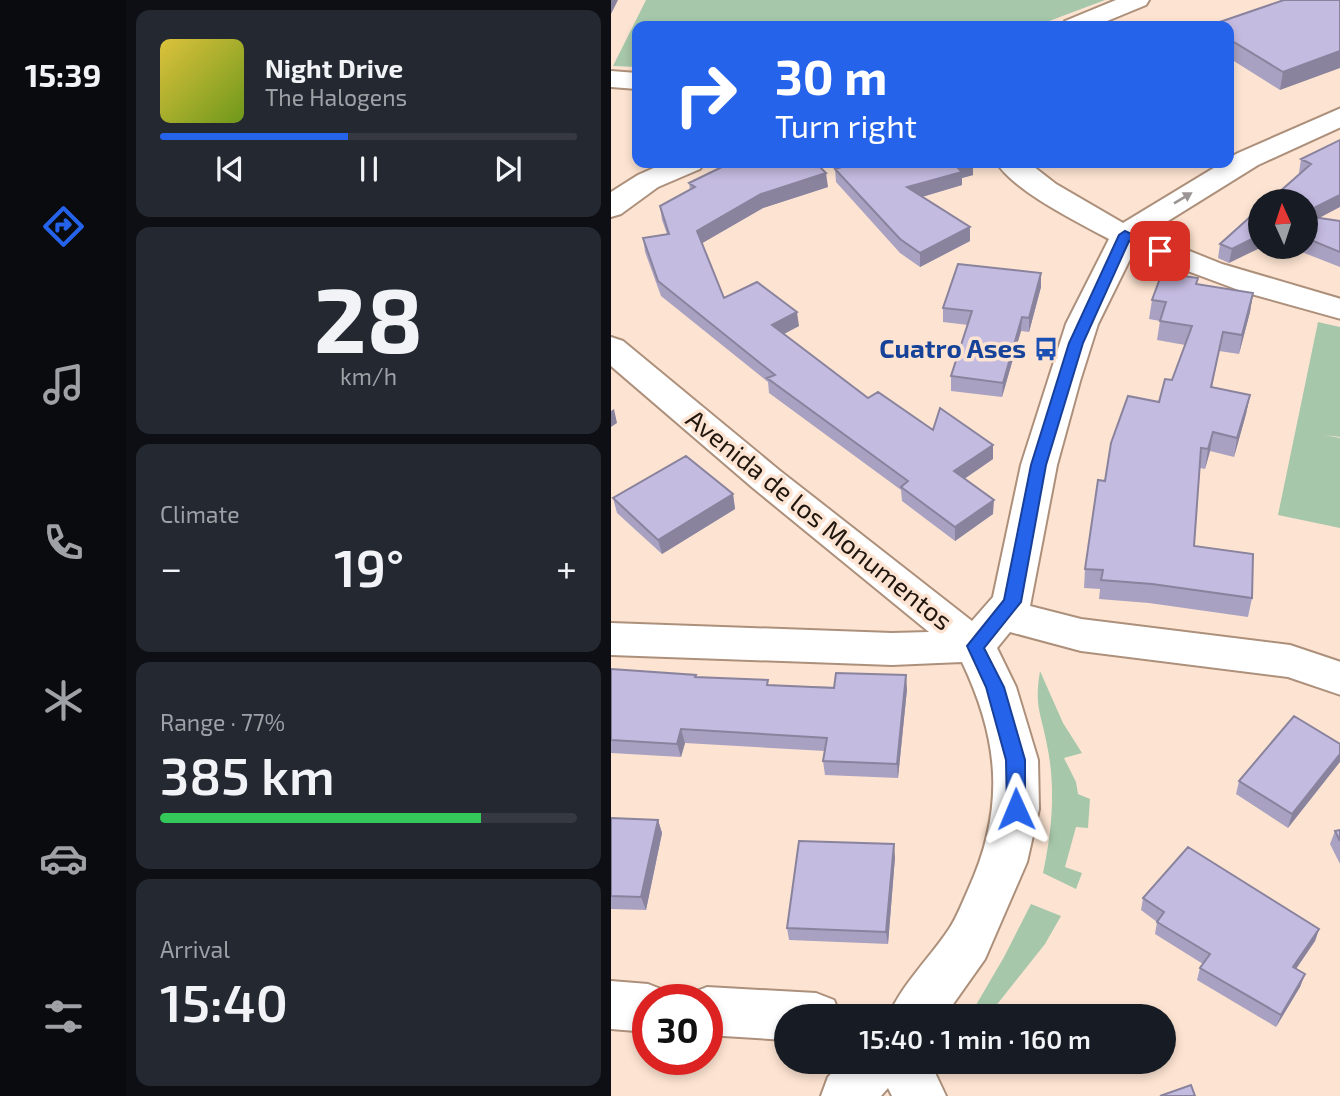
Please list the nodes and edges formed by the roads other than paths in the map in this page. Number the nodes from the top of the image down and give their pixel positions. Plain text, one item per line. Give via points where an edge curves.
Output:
1 (1137, 0) edge
2 (1086, 21) edge
3 (611, 79) edge
4 (632, 81) edge
5 (1340, 116) edge
6 (1234, 167) edge
7 (678, 168) edge
8 (1018, 168) edge
9 (1233, 168) edge
10 (611, 208) edge
11 (1125, 235) junction
12 (1340, 309) edge
13 (611, 348) edge
14 (989, 631) junction
15 (611, 639) edge
16 (1340, 679) edge
17 (923, 1004) edge
18 (611, 1006) edge
19 (632, 1007) edge
20 (723, 1012) edge
21 (774, 1015) edge
22 (866, 1074) edge
23 (908, 1074) edge
24 (847, 1096) edge
25 (920, 1096) edge

1 - 2 street
3 - 4 street
6 -> 5 street
7 - 10 street via 653,178
8 - 11 street via 1057,197
11 -> 9 street
11 - 12 street via 1247,282
11 - 14 street via 1082,324 1063,381 1039,465 1012,602
13 - 14 street, Avenida de los Monumentos via 766,479
14 - 15 street via 892,649
14 - 16 street via 1081,635 1290,661
14 - 17 street, Avenida de los Monumentos via 995,687 1015,760 1016,809 1004,862 968,943
18 - 19 street
20 - 21 street
22 - 24 street
23 - 25 street

